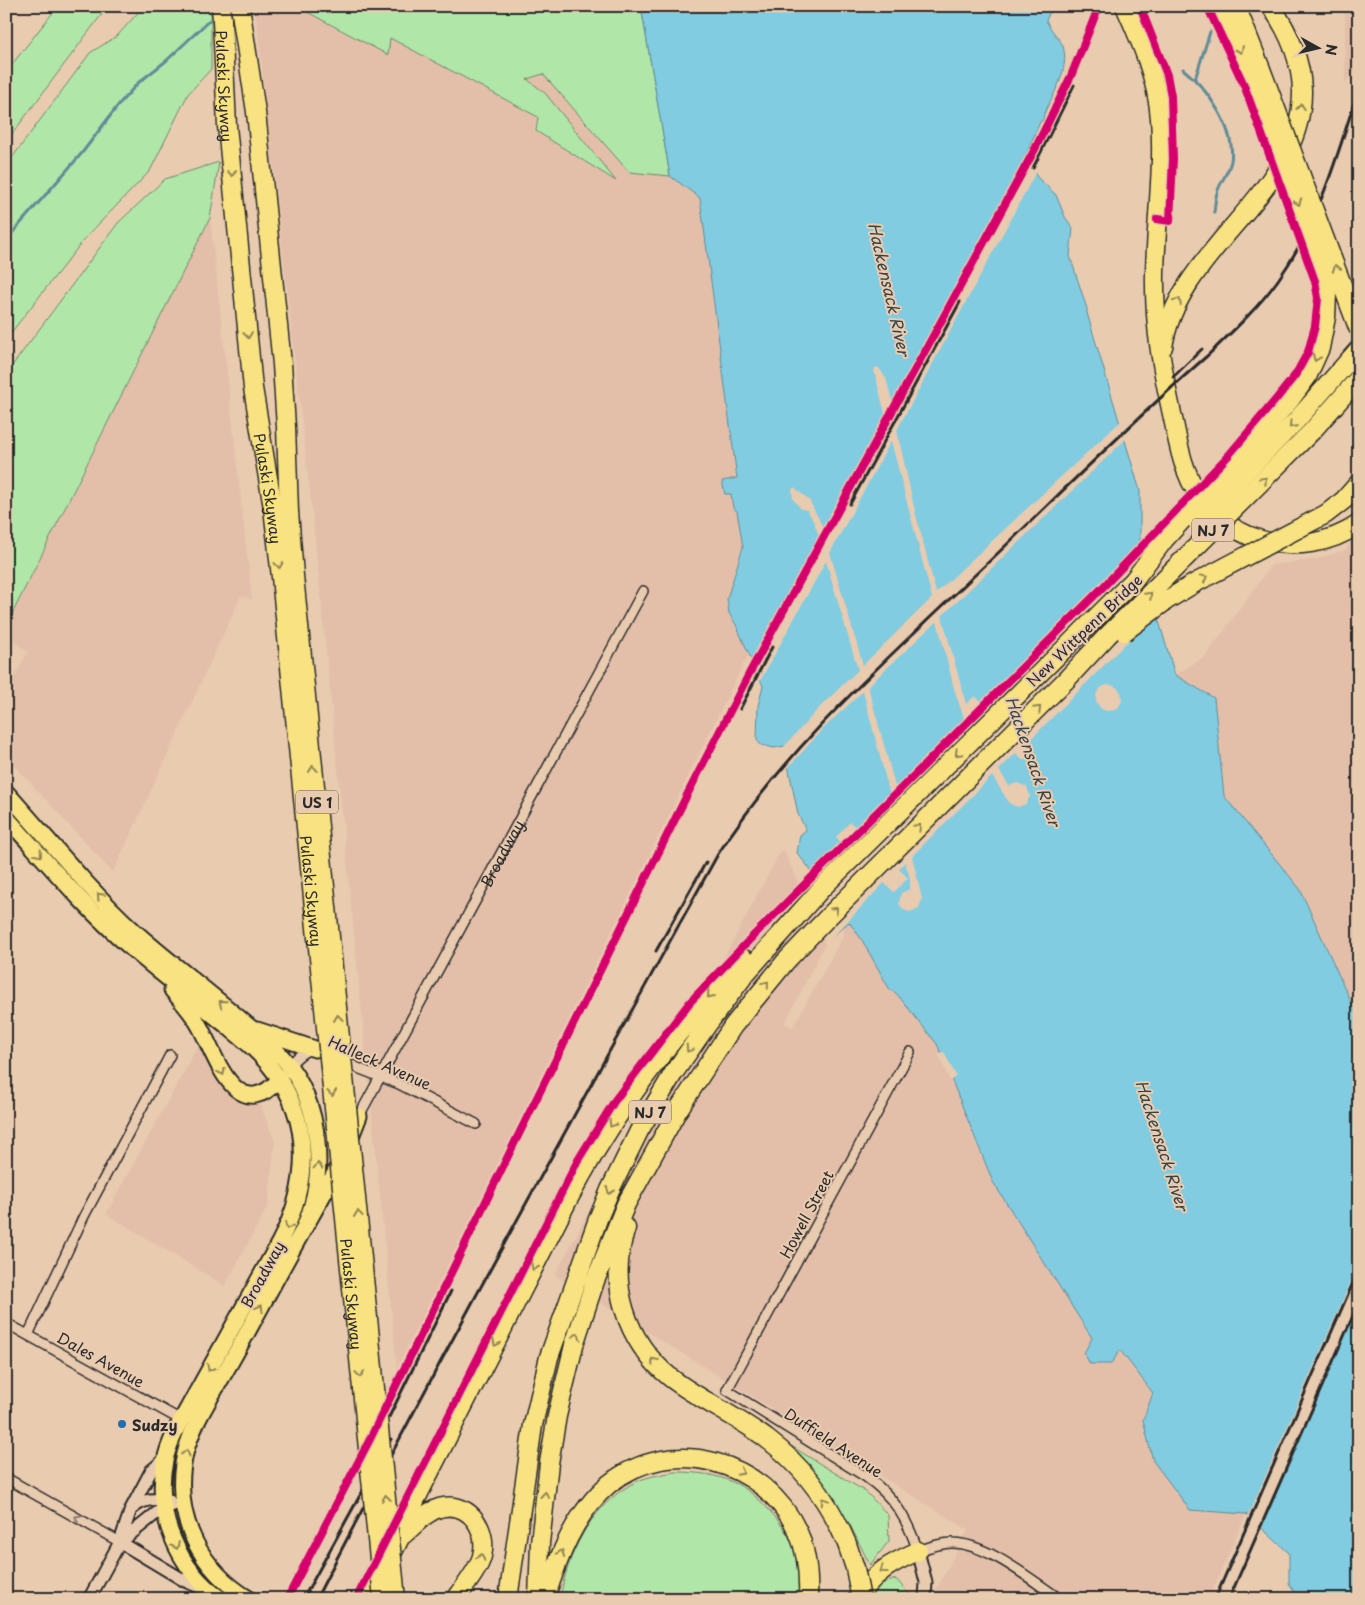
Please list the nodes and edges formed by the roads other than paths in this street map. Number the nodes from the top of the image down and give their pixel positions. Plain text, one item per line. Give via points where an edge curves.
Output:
1 (221, 6) edge
2 (240, 6) edge
3 (1125, 6) edge
4 (1218, 6) edge
5 (1236, 6) edge
6 (1271, 6) edge
7 (1359, 330) edge
8 (1359, 349) edge
9 (1161, 364) junction
10 (1359, 378) edge
11 (1359, 483) edge
12 (1359, 524) edge
13 (1133, 581) junction
14 (643, 591) dead end
15 (1066, 680) junction
16 (6, 792) edge
17 (6, 817) edge
18 (821, 889) junction
19 (146, 960) junction
20 (250, 1027) junction
21 (315, 1048) junction
22 (910, 1052) dead end
23 (170, 1055) dead end
24 (289, 1066) junction
25 (379, 1076) junction
26 (280, 1079) junction
27 (307, 1101) junction
28 (359, 1116) junction
29 (476, 1124) dead end
30 (645, 1171) junction
31 (303, 1230) junction
32 (6, 1323) edge
33 (28, 1335) junction
34 (727, 1390) joint
35 (181, 1420) junction
36 (165, 1459) junction
37 (6, 1478) edge
38 (182, 1501) junction
39 (164, 1504) junction
40 (131, 1509) junction
41 (400, 1538) junction
42 (120, 1542) junction
43 (918, 1551) junction
44 (527, 1553) junction
45 (218, 1596) edge
46 (89, 1599) edge
47 (249, 1599) edge
48 (370, 1599) edge
49 (382, 1599) edge
50 (396, 1599) edge
51 (456, 1599) edge
52 (508, 1599) edge
53 (526, 1599) edge
54 (538, 1599) edge
55 (545, 1599) edge
56 (808, 1599) edge
57 (857, 1599) edge
58 (861, 1599) edge
59 (925, 1599) edge
60 (1060, 1599) edge

1 -> 49 highway, Pulaski Skyway / US 1, bridge via 227,126 252,378 281,577
50 -> 2 highway, Pulaski Skyway / US 1, bridge via 294,576 281,355 256,112
3 - 9 highway via 1150,69 1159,108 1161,141 1155,306
4 -> 13 highway, bridge via 1247,66 1321,265 1327,295 1325,327 1316,359 1301,385 1164,540
7 -> 5 highway, bridge
9 -> 6 highway via 1168,324 1183,291 1274,174 1289,150 1298,125 1302,96 1297,57 1288,33
8 -> 13 highway, New Wittpenn Bridge / NJ 7, bridge via 1280,438
9 - 12 highway via 1186,471 1200,496 1221,519 1249,536 1288,544 1320,542
15 -> 10 highway, New Wittpenn Bridge / NJ 7, bridge via 1302,442
15 -> 11 highway, bridge via 1167,600 1326,514
13 -> 18 highway, New Wittpenn Bridge / NJ 7
14 - 25 street, Broadway
30 -> 15 highway, New Wittpenn Bridge / NJ 7 via 678,1110 717,1049 761,991 801,945
20 -> 16 highway via 120,916
17 -> 19 highway via 86,906
18 -> 41 highway via 778,924 720,984 645,1075 618,1114 584,1171 518,1299
18 -> 44 highway, New Wittpenn Bridge / NJ 7 via 746,973 706,1024 647,1116 598,1218 549,1357 533,1425
19 - 26 highway, Broadway via 252,1048
19 -> 26 highway via 195,1018 230,1084 238,1091 254,1094 269,1089
20 - 21 highway
20 - 24 highway
21 - 24 street, Halleck Avenue via 301,1054
21 - 25 street, Halleck Avenue
22 - 34 street, Howell Street
23 - 33 street via 83,1218
24 - 26 street, Halleck Avenue
24 - 27 highway
25 - 28 street, Broadway
25 - 29 street, Halleck Avenue
26 -> 35 highway, Broadway via 294,1107 302,1138 303,1165 297,1202 280,1241
27 - 28 highway via 331,1120 344,1121
31 -> 27 highway via 312,1208 318,1169 316,1138
28 - 31 highway via 332,1179
44 -> 30 highway, NJ 7 via 545,1488 574,1344 617,1224
58 -> 30 highway, bridge via 847,1544 824,1500 791,1460 767,1438 666,1373 644,1350 627,1320 620,1297 620,1247
38 -> 31 highway, Broadway via 183,1463 190,1439
32 - 33 street, Dales Avenue
33 - 35 street, Dales Avenue
34 - 43 street, Duffield Avenue via 883,1490 907,1521
35 - 36 highway, Broadway
36 - 39 highway, Broadway
36 - 40 street via 152,1471
42 -> 37 street
38 - 39 street
38 - 47 highway, Broadway via 192,1534 208,1564 222,1580
39 - 40 street via 144,1501
39 - 42 street
39 -> 45 highway, Broadway via 181,1556 194,1575
40 - 42 street
41 - 48 highway
51 -> 41 highway via 482,1557 484,1542 478,1523 469,1513 455,1507 444,1507 426,1514
42 - 45 street via 185,1581
42 - 46 street
43 -> 57 highway via 870,1579
43 - 59 street via 926,1582
43 - 60 street via 943,1544 976,1548 994,1556
44 - 52 highway
44 - 53 highway, NJ 7
44 - 54 highway, NJ 7
55 -> 56 highway via 566,1543 602,1490 636,1467 664,1459 684,1458 711,1461 739,1470 762,1485 780,1504 798,1531 803,1546

